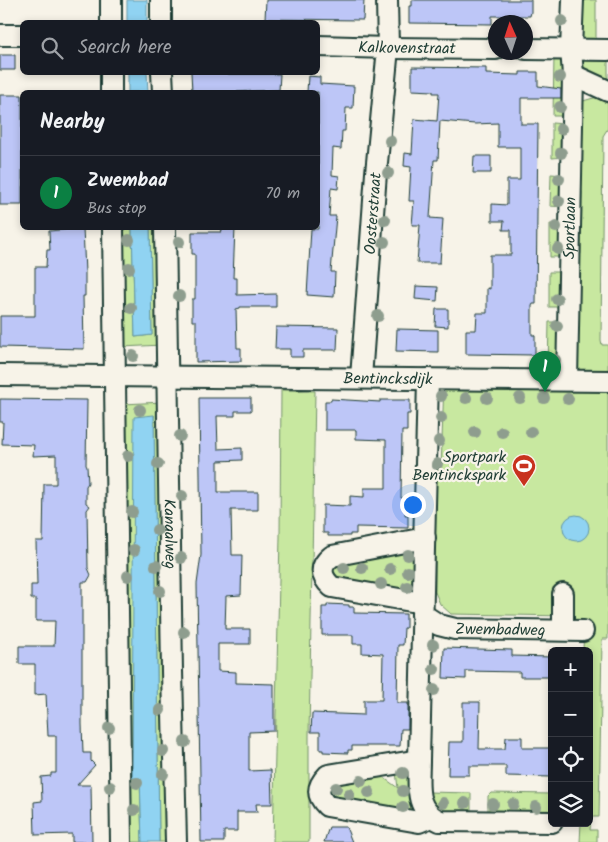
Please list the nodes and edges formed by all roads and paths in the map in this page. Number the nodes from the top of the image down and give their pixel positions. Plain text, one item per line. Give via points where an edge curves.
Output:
1 (111, 0) edge
2 (161, 0) edge
3 (387, 0) edge
4 (573, 0) edge
5 (111, 20) edge
6 (162, 20) edge
7 (0, 35) edge
8 (20, 35) edge
9 (320, 46) edge
10 (388, 48) junction
11 (488, 49) edge
12 (533, 49) edge
13 (571, 49) junction
14 (608, 50) edge
15 (111, 75) edge
16 (162, 75) edge
17 (573, 75) junction
18 (112, 90) edge
19 (163, 90) edge
20 (608, 92) edge
21 (113, 230) edge
22 (165, 230) edge
23 (0, 375) edge
24 (114, 375) junction
25 (168, 376) junction
26 (361, 378) junction
27 (428, 379) junction
28 (568, 380) junction
29 (608, 381) edge
30 (425, 538) junction
31 (563, 594) dead end
32 (422, 608) junction
33 (563, 630) junction
34 (583, 631) dead end
35 (419, 760) junction
36 (431, 817) junction
37 (548, 822) edge
38 (121, 842) edge
39 (176, 842) edge

1 - 5 street
2 - 6 street
3 - 10 street, Oosterstraat
4 - 13 street, Sportlaan
7 - 8 street
9 - 10 street, Kalkovenstraat
10 - 11 street, Kalkovenstraat
10 - 26 street, Oosterstraat
12 - 13 street
13 - 14 street
13 - 17 street, Sportlaan
15 - 18 street
16 - 19 street
17 - 20 street
17 - 28 street, Sportlaan
21 - 24 street
22 - 25 street, Kanaalweg
23 - 24 street, Bentincksdijk
24 - 25 street, Bentincksdijk
24 - 38 street
25 - 26 street, Bentincksdijk
25 - 39 street, Kanaalweg
26 - 27 street, Bentincksdijk
27 - 28 street, Bentincksdijk
27 - 30 street
28 - 29 street, Bentincksdijk
30 - 32 street
30 - 32 street, Zwembadweg via 332,556 324,562 322,571 325,581 332,587
31 - 33 street
32 - 33 street, Zwembadweg via 439,625 455,629
32 - 35 street
33 - 34 street, Zwembadweg
35 - 36 street via 420,802
35 - 36 street via 328,775 321,782 319,792 327,806 419,822
36 - 37 street via 440,821

